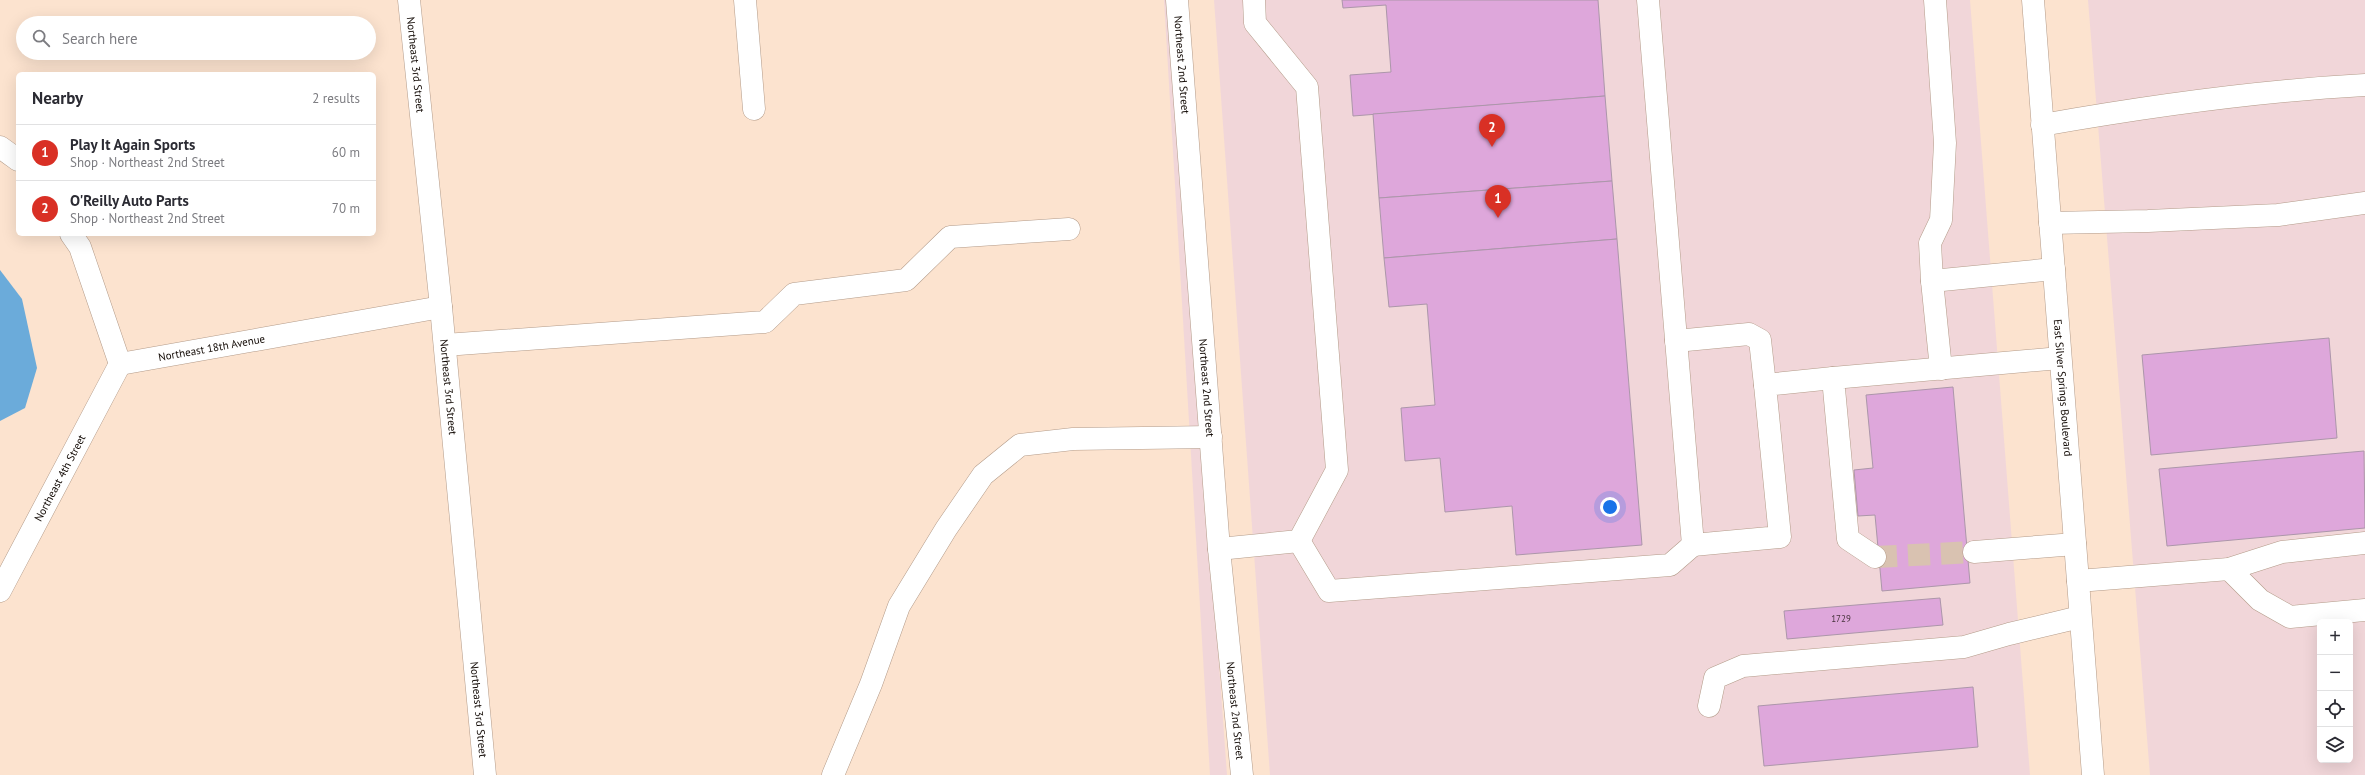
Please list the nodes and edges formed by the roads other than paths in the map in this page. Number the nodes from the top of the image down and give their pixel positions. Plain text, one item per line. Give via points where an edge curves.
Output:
1 (409, 0) edge
2 (745, 0) edge
3 (1177, 0) edge
4 (1254, 0) edge
5 (1648, 0) edge
6 (1935, 0) edge
7 (2033, 0) edge
8 (2365, 85) edge
9 (754, 109) dead end
10 (2042, 125) junction
11 (0, 147) edge
12 (16, 159) edge
13 (2365, 203) edge
14 (2050, 223) junction
15 (1069, 229) dead end
16 (72, 236) edge
17 (2054, 269) junction
18 (1932, 281) junction
19 (441, 307) junction
20 (1676, 340) junction
21 (445, 345) junction
22 (2060, 358) junction
23 (120, 364) junction
24 (1941, 369) junction
25 (1834, 378) junction
26 (1765, 385) junction
27 (1211, 437) junction
28 (1299, 540) junction
29 (2365, 543) edge
30 (2075, 544) junction
31 (1693, 545) junction
32 (1219, 549) junction
33 (1974, 552) tunnel mouth
34 (1876, 557) tunnel mouth
35 (2229, 569) junction
36 (2078, 581) junction
37 (0, 591) edge
38 (2365, 610) edge
39 (2080, 617) junction
40 (1709, 706) dead end
41 (484, 775) edge
42 (833, 775) edge
43 (1242, 775) edge
44 (2093, 775) edge

1 - 19 street, Northeast 3rd Street
2 - 9 street
3 - 27 street, Northeast 2nd Street
4 - 28 street via 1255,23 1307,87 1337,470
5 - 20 street
6 - 18 street via 1945,144 1941,220 1930,243
7 - 10 street, East Silver Springs Boulevard
8 - 10 street via 2286,89 2153,106
10 - 14 street, East Silver Springs Boulevard
11 - 12 street
13 - 14 street via 2278,215
14 - 17 street, East Silver Springs Boulevard
15 - 21 street via 950,238 906,280 794,294 765,322
16 - 23 street via 80,247
17 - 18 street
17 - 22 street, East Silver Springs Boulevard
18 - 24 street
19 - 21 street, Northeast 3rd Street
19 - 23 street, Northeast 18th Avenue
20 - 26 street via 1749,334 1760,340
20 - 31 street
21 - 41 street, Northeast 3rd Street
22 - 24 street
22 - 30 street, East Silver Springs Boulevard
23 - 37 street, Northeast 4th Street
24 - 25 street
25 - 26 street
25 - 34 street via 1848,539
26 - 31 street via 1780,537
27 - 32 street, Northeast 2nd Street
27 - 42 street via 1073,439 1020,445 983,475 899,606 871,684
28 - 31 street via 1330,591 1670,565
28 - 32 street
29 - 35 street via 2282,552
30 - 33 street
30 - 36 street, East Silver Springs Boulevard
32 - 43 street, Northeast 2nd Street
35 - 36 street
35 - 38 street via 2260,600 2290,617
36 - 39 street, East Silver Springs Boulevard
39 - 40 street via 1964,647 1743,666 1715,678
39 - 44 street, East Silver Springs Boulevard

